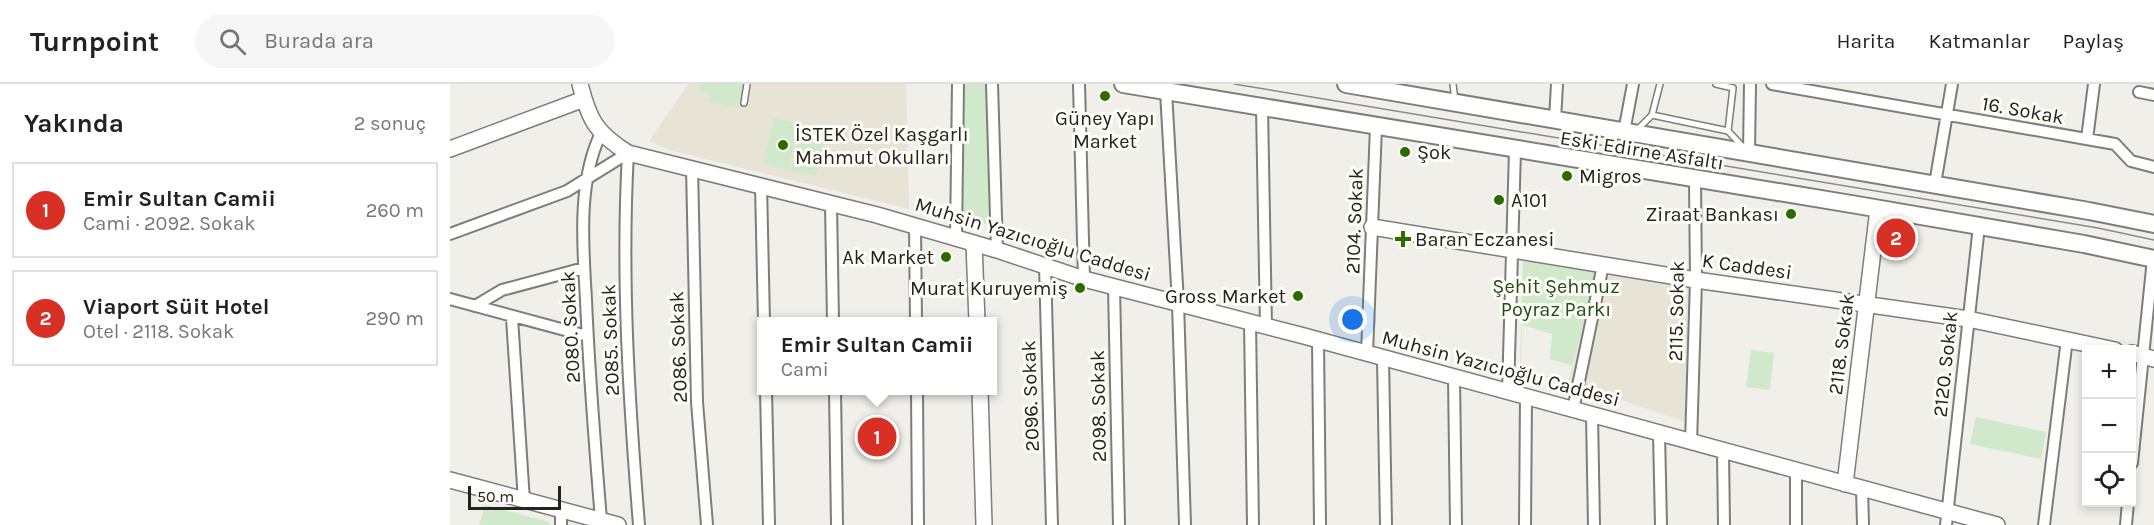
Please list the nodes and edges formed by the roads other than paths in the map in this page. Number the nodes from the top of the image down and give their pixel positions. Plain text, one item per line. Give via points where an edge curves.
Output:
1 (747, 84) edge
2 (958, 84) edge
3 (992, 84) edge
4 (1079, 84) edge
5 (1123, 84) edge
6 (1349, 84) edge
7 (1453, 84) edge
8 (1557, 84) edge
9 (1633, 84) edge
10 (1660, 84) edge
11 (1716, 84) edge
12 (1750, 84) edge
13 (1772, 84) edge
14 (1952, 84) edge
15 (2094, 84) edge
16 (1787, 85) edge
17 (1394, 88) edge
18 (582, 91) edge
19 (1166, 91) junction
20 (2139, 92) dead end
21 (2154, 95) edge
22 (744, 103) dead end
23 (1455, 103) junction
24 (1262, 108) junction
25 (1652, 115) junction
26 (1947, 115) junction
27 (1555, 120) junction
28 (1376, 127) junction
29 (1728, 131) junction
30 (601, 133) junction
31 (1628, 133) junction
32 (2086, 139) junction
33 (450, 149) edge
34 (1515, 150) junction
35 (628, 153) junction
36 (1749, 153) junction
37 (692, 167) junction
38 (2154, 167) edge
39 (586, 179) junction
40 (1695, 180) junction
41 (1935, 184) junction
42 (761, 185) junction
43 (831, 204) junction
44 (1878, 208) junction
45 (2154, 224) edge
46 (915, 225) junction
47 (1979, 226) junction
48 (1372, 227) junction
49 (450, 234) edge
50 (956, 238) junction
51 (975, 243) junction
52 (997, 250) junction
53 (1513, 251) junction
54 (2153, 259) edge
55 (1604, 265) junction
56 (1045, 266) junction
57 (584, 268) junction
58 (1084, 279) junction
59 (1696, 280) junction
60 (1114, 287) junction
61 (450, 299) edge
62 (1178, 303) junction
63 (1866, 305) junction
64 (475, 306) junction
65 (764, 317) edge
66 (833, 317) edge
67 (916, 317) edge
68 (977, 317) edge
69 (512, 318) junction
70 (1968, 319) junction
71 (1250, 322) junction
72 (1266, 326) junction
73 (587, 336) junction
74 (2067, 339) junction
75 (1318, 340) junction
76 (2093, 345) edge
77 (1367, 353) junction
78 (2142, 356) edge
79 (1383, 358) junction
80 (1454, 377) junction
81 (1508, 392) junction
82 (766, 395) edge
83 (834, 395) edge
84 (917, 395) edge
85 (980, 395) edge
86 (1526, 397) junction
87 (1573, 410) junction
88 (1593, 416) junction
89 (1659, 433) junction
90 (1691, 443) junction
91 (1723, 451) junction
92 (2133, 453) edge
93 (1796, 471) junction
94 (450, 480) edge
95 (1845, 484) junction
96 (1862, 489) junction
97 (524, 501) junction
98 (2128, 507) edge
99 (1947, 514) edge
100 (561, 518) edge
101 (602, 520) junction
102 (618, 525) edge
103 (639, 525) edge
104 (707, 525) edge
105 (769, 525) edge
106 (837, 525) edge
107 (918, 525) edge
108 (984, 525) edge
109 (1052, 525) edge
110 (1119, 525) edge
111 (1185, 525) edge
112 (1253, 525) edge
113 (1320, 525) edge
114 (1386, 525) edge
115 (1456, 525) edge
116 (1525, 525) edge
117 (1594, 525) edge
118 (1661, 525) edge
119 (1724, 525) edge
120 (1796, 525) edge
121 (1863, 525) edge
122 (1994, 525) edge
123 (2044, 525) edge
124 (2126, 525) edge

1 - 22 lane
2 - 50 street
3 - 52 street
4 - 58 street
5 - 19 main road, Eski Edirne Asfaltı
6 - 17 main road, Eski Edirne Asfaltı
7 - 23 lane
8 - 27 street
9 - 31 street
10 - 25 lane
11 - 29 lane via 1733,88
12 - 36 street
13 - 16 street, 16. Sokak
14 - 26 street
15 - 32 street
16 - 26 street, 16. Sokak via 1914,114
17 - 23 main road, Eski Edirne Asfaltı
18 - 30 street, Muhsin Yazıcıoğlu Caddesi via 590,119
18 - 33 street
19 - 24 main road, Eski Edirne Asfaltı
19 - 62 street
20 - 21 street
23 - 27 main road, Eski Edirne Asfaltı
24 - 28 main road, Eski Edirne Asfaltı
24 - 72 street
25 - 29 lane
25 - 31 lane
26 - 32 street, 16. Sokak
26 - 41 street
27 - 31 main road, Eski Edirne Asfaltı
28 - 34 main road, Eski Edirne Asfaltı
28 - 48 street, 2104. Sokak
29 - 36 lane
30 - 35 street, Muhsin Yazıcıoğlu Caddesi
30 - 39 street, 2080. Sokak
31 - 36 main road, Eski Edirne Asfaltı
32 - 38 street, 16. Sokak via 2115,144 2131,161
34 - 40 main road, Eski Edirne Asfaltı
34 - 53 street
35 - 37 street, Muhsin Yazıcıoğlu Caddesi
35 - 39 street
35 - 103 street, 2085. Sokak via 626,288
36 - 41 main road, Eski Edirne Asfaltı
37 - 42 street, Muhsin Yazıcıoğlu Caddesi
37 - 104 street, 2086. Sokak via 697,402
39 - 49 street via 556,195
39 - 57 street, 2080. Sokak
40 - 44 main road, Eski Edirne Asfaltı
40 - 59 street, 2115. Sokak
41 - 45 main road, Eski Edirne Asfaltı
42 - 43 street, Muhsin Yazıcıoğlu Caddesi
42 - 65 street
43 - 46 street, Muhsin Yazıcıoğlu Caddesi
43 - 66 street
44 - 47 main road, Eski Edirne Asfaltı
44 - 63 street, 2118. Sokak
46 - 50 street, Muhsin Yazıcıoğlu Caddesi
46 - 67 street
47 - 54 main road, Eski Edirne Asfaltı
47 - 70 street, 2120. Sokak
48 - 53 street, K Caddesi
48 - 77 street, 2104. Sokak
50 - 51 street, Muhsin Yazıcıoğlu Caddesi
51 - 52 street, Muhsin Yazıcıoğlu Caddesi
51 - 68 street
52 - 56 street, Muhsin Yazıcıoğlu Caddesi
53 - 55 street, K Caddesi
53 - 81 street
54 - 78 street
55 - 59 street, K Caddesi
55 - 87 street
56 - 58 street, Muhsin Yazıcıoğlu Caddesi
56 - 109 street, 2096. Sokak
57 - 64 street via 502,290
57 - 73 street, 2080. Sokak
58 - 60 street, Muhsin Yazıcıoğlu Caddesi
59 - 63 street, K Caddesi
59 - 90 street, 2115. Sokak
60 - 62 street, Muhsin Yazıcıoğlu Caddesi
60 - 110 street, 2098. Sokak
61 - 64 street
62 - 71 street, Muhsin Yazıcıoğlu Caddesi
62 - 111 street
63 - 70 street, K Caddesi
63 - 95 street, 2118. Sokak
64 - 69 street
69 - 73 street
69 - 97 street
70 - 74 street, K Caddesi
70 - 99 street, 2120. Sokak
71 - 72 street, Muhsin Yazıcıoğlu Caddesi
71 - 112 street
72 - 75 street, Muhsin Yazıcıoğlu Caddesi
73 - 101 street, 2080. Sokak
74 - 76 street, K Caddesi
74 - 123 street
75 - 77 street, Muhsin Yazıcıoğlu Caddesi
75 - 113 street
77 - 79 street, Muhsin Yazıcıoğlu Caddesi
78 - 92 street
79 - 80 street, Muhsin Yazıcıoğlu Caddesi
79 - 114 street
80 - 81 street, Muhsin Yazıcıoğlu Caddesi
80 - 115 street
81 - 86 street, Muhsin Yazıcıoğlu Caddesi
82 - 105 street
83 - 106 street
84 - 107 street
85 - 108 street
86 - 87 street, Muhsin Yazıcıoğlu Caddesi
86 - 116 street
87 - 88 street, Muhsin Yazıcıoğlu Caddesi
88 - 89 street, Muhsin Yazıcıoğlu Caddesi
88 - 117 street
89 - 90 street, Muhsin Yazıcıoğlu Caddesi
89 - 118 street
90 - 91 street, Muhsin Yazıcıoğlu Caddesi
91 - 93 street, Muhsin Yazıcıoğlu Caddesi
91 - 119 street
93 - 95 street, Muhsin Yazıcıoğlu Caddesi
93 - 120 street
94 - 97 street
95 - 96 street, Muhsin Yazıcıoğlu Caddesi
96 - 99 street, Muhsin Yazıcıoğlu Caddesi
96 - 121 street
97 - 100 street
98 - 124 street
99 - 122 street, Muhsin Yazıcıoğlu Caddesi
100 - 101 street
101 - 102 street

